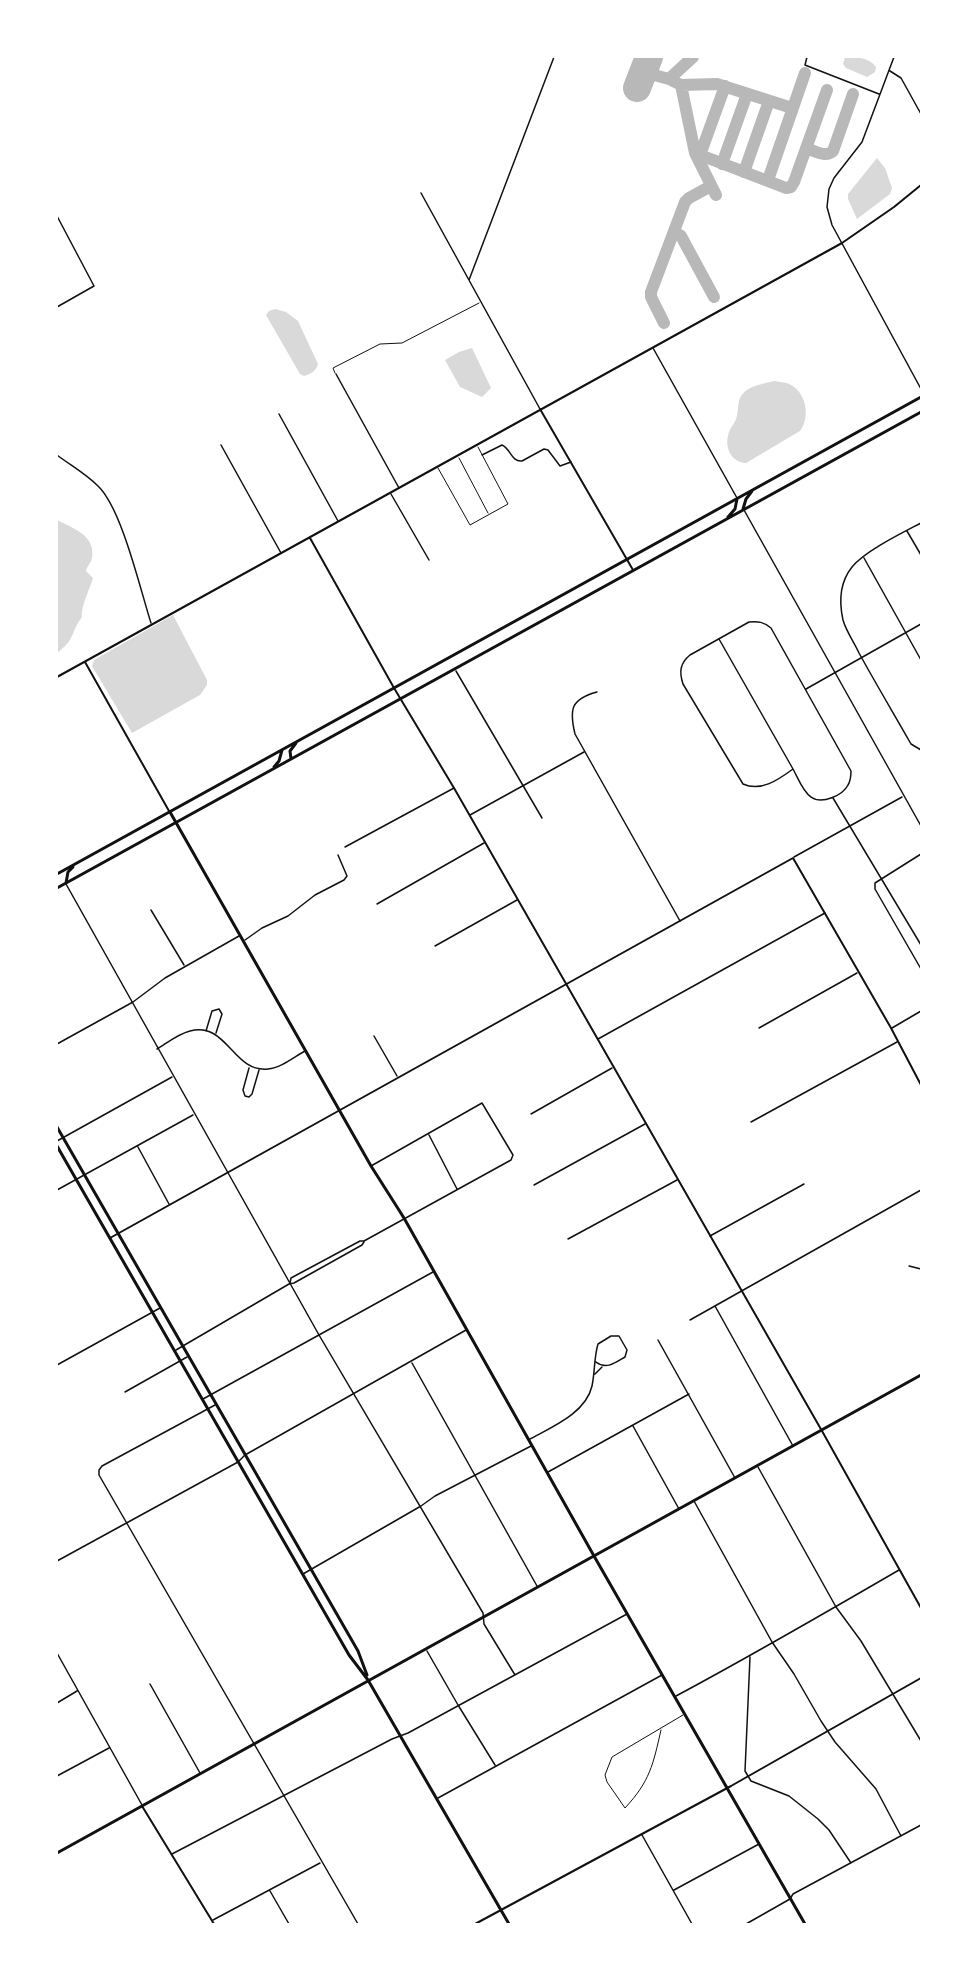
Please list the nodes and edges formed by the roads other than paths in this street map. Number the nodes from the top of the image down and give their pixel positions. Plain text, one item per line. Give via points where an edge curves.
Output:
1 (554, 57) edge
2 (807, 57) edge
3 (894, 57) edge
4 (889, 70) junction
5 (880, 94) junction
6 (921, 114) edge
7 (921, 185) edge
8 (421, 193) dead end
9 (57, 216) edge
10 (843, 243) junction
11 (469, 280) junction
12 (480, 302) junction
13 (57, 308) edge
14 (653, 348) junction
15 (336, 374) joint
16 (921, 388) edge
17 (921, 397) edge
18 (540, 409) junction
19 (921, 411) edge
20 (279, 414) dead end
21 (221, 445) dead end
22 (477, 445) junction
23 (482, 454) junction
24 (57, 455) edge
25 (458, 456) junction
26 (571, 462) junction
27 (438, 466) junction
28 (399, 488) junction
29 (753, 490) junction
30 (390, 493) junction
31 (737, 499) junction
32 (743, 509) junction
33 (489, 514) junction
34 (727, 518) junction
35 (338, 522) junction
36 (921, 523) edge
37 (907, 531) junction
38 (310, 538) junction
39 (282, 553) junction
40 (921, 555) edge
41 (864, 557) junction
42 (627, 559) junction
43 (429, 560) dead end
44 (633, 570) junction
45 (151, 624) junction
46 (921, 624) edge
47 (906, 632) junction
48 (718, 639) junction
49 (861, 656) junction
50 (921, 660) edge
51 (85, 662) junction
52 (455, 669) junction
53 (835, 672) junction
54 (57, 677) edge
55 (394, 688) junction
56 (805, 689) junction
57 (597, 692) dead end
58 (400, 699) junction
59 (297, 742) junction
60 (919, 749) edge
61 (282, 750) junction
62 (585, 752) junction
63 (291, 759) junction
64 (273, 769) junction
65 (793, 770) junction
66 (523, 786) junction
67 (454, 788) junction
68 (904, 796) junction
69 (833, 797) junction
70 (170, 812) junction
71 (469, 815) junction
72 (921, 816) edge
73 (542, 818) dead end
74 (916, 819) junction
75 (176, 822) junction
76 (850, 826) junction
77 (921, 826) edge
78 (484, 843) junction
79 (345, 847) dead end
80 (921, 854) edge
81 (338, 855) dead end
82 (793, 858) junction
83 (76, 863) junction
84 (57, 874) edge
85 (882, 878) junction
86 (66, 883) junction
87 (57, 888) edge
88 (517, 900) junction
89 (377, 904) dead end
90 (151, 910) dead end
91 (825, 913) junction
92 (680, 921) junction
93 (241, 935) junction
94 (244, 940) junction
95 (921, 945) edge
96 (435, 946) dead end
97 (185, 965) junction
98 (921, 969) edge
99 (859, 973) junction
100 (566, 985) junction
101 (133, 1002) junction
102 (921, 1011) edge
103 (891, 1028) junction
104 (759, 1029) dead end
105 (206, 1031) junction
106 (215, 1034) junction
107 (374, 1036) dead end
108 (597, 1040) junction
109 (897, 1042) junction
110 (57, 1044) edge
111 (157, 1049) junction
112 (306, 1050) junction
113 (249, 1066) junction
114 (613, 1068) junction
115 (260, 1069) junction
116 (173, 1076) junction
117 (397, 1077) junction
118 (920, 1080) edge
119 (921, 1085) edge
120 (339, 1109) junction
121 (194, 1114) junction
122 (531, 1114) dead end
123 (751, 1122) dead end
124 (645, 1124) junction
125 (57, 1127) edge
126 (428, 1134) junction
127 (63, 1138) junction
128 (57, 1141) edge
129 (137, 1145) junction
130 (57, 1146) edge
131 (371, 1166) junction
132 (226, 1171) junction
133 (84, 1174) junction
134 (76, 1179) junction
135 (677, 1180) junction
136 (804, 1184) dead end
137 (534, 1185) dead end
138 (57, 1190) edge
139 (457, 1190) junction
140 (921, 1190) edge
141 (169, 1204) junction
142 (404, 1218) junction
143 (117, 1233) junction
144 (710, 1236) junction
145 (110, 1238) junction
146 (568, 1239) dead end
147 (364, 1241) junction
148 (909, 1266) dead end
149 (921, 1269) edge
150 (434, 1272) junction
151 (289, 1284) junction
152 (741, 1292) junction
153 (715, 1306) junction
154 (160, 1308) junction
155 (153, 1313) junction
156 (690, 1320) dead end
157 (467, 1330) junction
158 (319, 1335) junction
159 (658, 1340) dead end
160 (182, 1346) junction
161 (174, 1351) junction
162 (188, 1356) junction
163 (180, 1361) junction
164 (412, 1362) junction
165 (596, 1362) junction
166 (57, 1365) edge
167 (603, 1366) junction
168 (594, 1374) junction
169 (921, 1375) edge
170 (125, 1392) dead end
171 (355, 1394) junction
172 (689, 1394) junction
173 (210, 1395) junction
174 (202, 1400) junction
175 (216, 1405) junction
176 (208, 1410) junction
177 (632, 1425) junction
178 (822, 1431) junction
179 (529, 1440) junction
180 (532, 1445) junction
181 (794, 1446) junction
182 (245, 1455) junction
183 (238, 1462) junction
184 (758, 1467) junction
185 (548, 1472) junction
186 (474, 1474) junction
187 (736, 1479) junction
188 (694, 1501) junction
189 (421, 1506) junction
190 (679, 1510) junction
191 (125, 1522) junction
192 (594, 1556) junction
193 (57, 1561) edge
194 (311, 1569) junction
195 (899, 1570) junction
196 (303, 1574) junction
197 (538, 1587) junction
198 (836, 1607) junction
199 (921, 1608) edge
200 (627, 1614) junction
201 (483, 1617) junction
202 (772, 1642) junction
203 (426, 1649) junction
204 (57, 1653) edge
205 (750, 1657) junction
206 (515, 1675) junction
207 (662, 1675) junction
208 (921, 1678) edge
209 (368, 1680) junction
210 (150, 1684) dead end
211 (78, 1691) junction
212 (894, 1694) junction
213 (675, 1697) junction
214 (57, 1703) edge
215 (458, 1706) junction
216 (685, 1714) junction
217 (661, 1730) junction
218 (828, 1732) junction
219 (401, 1736) junction
220 (921, 1741) edge
221 (253, 1745) junction
222 (110, 1747) junction
223 (496, 1766) junction
224 (200, 1774) junction
225 (57, 1776) edge
226 (748, 1776) junction
227 (727, 1788) junction
228 (284, 1797) junction
229 (437, 1798) junction
230 (142, 1806) junction
231 (921, 1826) edge
232 (642, 1834) junction
233 (901, 1836) junction
234 (759, 1844) junction
235 (57, 1853) edge
236 (172, 1855) junction
237 (322, 1862) junction
238 (851, 1863) junction
239 (270, 1891) junction
240 (673, 1891) junction
241 (790, 1899) junction
242 (501, 1910) junction
243 (213, 1922) edge
244 (289, 1924) edge
245 (358, 1924) edge
246 (475, 1924) edge
247 (509, 1924) edge
248 (692, 1924) edge
249 (746, 1924) edge
250 (805, 1924) edge

1 - 11 street
2 - 5 street via 806,65
3 - 4 street
4 - 5 street
4 - 6 street via 902,78
5 - 10 street via 862,142 834,178 827,197 829,217
7 - 10 street
8 - 11 street
9 - 13 street via 94,286
10 - 14 street
10 - 16 street
11 - 12 street
12 - 15 lane via 402,343 380,344 333,368
12 - 18 street
14 - 18 street
14 - 31 street
15 - 28 street
17 - 29 main road
18 - 22 street
18 - 26 street
19 - 32 main road
20 - 35 street
21 - 39 street
22 - 23 lane
22 - 25 street
23 - 26 street via 502,446 519,461 544,449 560,466
23 - 33 lane via 508,504
24 - 45 street via 97,485 111,505
25 - 27 street
25 - 33 lane
26 - 42 street
27 - 28 street
27 - 33 lane via 470,525
28 - 30 street
29 - 31 main road
29 - 32 main road
30 - 35 street
30 - 43 street
31 - 34 main road
31 - 42 main road
32 - 34 main road
32 - 53 street
34 - 44 main road
35 - 38 street
36 - 37 street
37 - 40 street
37 - 41 street
38 - 39 street
38 - 55 street
39 - 45 street
41 - 47 street
41 - 49 street via 850,569 840,604 844,623
42 - 44 street
42 - 55 main road
44 - 52 main road
45 - 51 street
46 - 47 street
47 - 49 street
47 - 50 street
48 - 56 street via 749,622 766,624
48 - 65 street
48 - 65 street via 685,659 681,669 683,684 742,784 760,787
49 - 53 street
49 - 60 street via 911,744
51 - 54 street
51 - 70 street
52 - 58 main road
52 - 66 street
53 - 56 street
53 - 68 street
55 - 58 street
55 - 59 main road
56 - 69 street via 851,771 848,787
57 - 62 street via 586,695 572,710 575,734
58 - 63 main road
58 - 67 street
59 - 61 main road
59 - 63 main road via 290,752
61 - 64 main road
61 - 70 main road
62 - 66 street
62 - 92 street
63 - 64 main road
64 - 75 main road
65 - 69 street via 812,798
66 - 71 street
66 - 73 street
67 - 71 street
67 - 79 street
68 - 74 street
68 - 76 street
69 - 76 street
70 - 75 main road
70 - 83 main road
71 - 78 street
72 - 74 street
74 - 77 street
75 - 86 main road
75 - 93 main road
76 - 82 street
76 - 85 street
78 - 88 street
78 - 89 street
80 - 85 street
81 - 94 street via 347,872 344,880
82 - 91 street
82 - 92 street
83 - 84 main road
83 - 86 main road via 68,872
85 - 95 street
85 - 98 street via 875,883 875,889
86 - 87 main road
86 - 101 street
88 - 96 street
88 - 100 street
90 - 97 street
91 - 99 street
91 - 108 street
92 - 100 street
93 - 94 main road
93 - 97 street
94 - 112 main road
97 - 101 street
99 - 103 street
99 - 104 street
100 - 108 street
100 - 117 street
101 - 110 street
101 - 111 street
102 - 103 street
103 - 109 street
105 - 106 street
105 - 106 street via 212,1011 219,1009 222,1014
105 - 111 street via 192,1030
106 - 113 street
107 - 117 street
108 - 114 street
109 - 118 street
109 - 123 street
111 - 116 street
112 - 115 street via 275,1067
112 - 120 main road
113 - 115 street
113 - 115 street via 245,1096 252,1094
114 - 122 street
114 - 124 street
116 - 121 street
116 - 127 street
117 - 120 street
118 - 119 street
120 - 131 main road
120 - 132 street
121 - 129 street
121 - 132 street
124 - 135 street
124 - 137 street
125 - 127 main road
126 - 131 street
126 - 139 street
126 - 139 street via 482,1103 513,1155 511,1160
127 - 128 street
127 - 133 main road
129 - 133 street
129 - 141 street
130 - 134 main road
131 - 142 main road
132 - 141 street
132 - 151 street
133 - 134 street
133 - 143 main road
134 - 138 street
134 - 145 main road
135 - 144 street
135 - 146 street
136 - 144 street
139 - 142 street
140 - 152 street
141 - 143 street
142 - 147 street
142 - 150 main road
143 - 145 street
143 - 154 main road
144 - 152 street
145 - 155 main road
147 - 151 street
147 - 151 street via 291,1278
148 - 149 street
150 - 157 main road
150 - 158 street
151 - 158 street
151 - 160 street
152 - 153 street
152 - 178 street
153 - 156 street
153 - 181 street
154 - 155 street
154 - 160 main road
155 - 161 main road
155 - 166 street
157 - 164 street
157 - 179 main road
158 - 171 street
158 - 173 street
159 - 172 street
160 - 161 street
160 - 162 main road
161 - 163 main road
162 - 163 street
162 - 173 main road
163 - 170 street
163 - 174 main road
164 - 171 street
164 - 186 street
165 - 167 street
165 - 167 street via 598,1344 619,1336 627,1354
165 - 168 street
167 - 168 street
168 - 179 street via 590,1394 580,1407
169 - 178 main road
171 - 182 street
171 - 189 street
172 - 177 street
172 - 187 street
173 - 174 street
173 - 175 main road
174 - 176 main road
175 - 176 street
175 - 182 main road
176 - 183 main road
176 - 191 street via 99,1470
177 - 185 street
177 - 190 street
178 - 181 main road
178 - 195 street
179 - 180 main road
180 - 185 main road
180 - 186 street
181 - 184 main road
182 - 183 street
182 - 194 main road
183 - 191 street
183 - 196 main road
184 - 187 main road
184 - 198 street
185 - 192 main road
186 - 189 street
186 - 197 street
187 - 188 main road
188 - 190 main road
188 - 202 street
189 - 194 street
189 - 201 street
190 - 192 main road
191 - 193 street
191 - 221 street
192 - 197 main road
192 - 200 main road
194 - 196 street
194 - 209 main road via 358,1651
195 - 198 street
195 - 199 street
196 - 209 main road via 349,1655
197 - 201 main road
198 - 202 street
198 - 212 street
200 - 206 street
200 - 207 main road
201 - 203 main road
201 - 206 street
202 - 205 street
202 - 218 street
203 - 209 main road
203 - 215 street
204 - 211 street
205 - 213 street
205 - 226 street via 745,1771
206 - 215 street
207 - 213 main road
207 - 223 street
208 - 212 street
209 - 219 main road
209 - 221 main road
210 - 224 street
211 - 214 street
211 - 222 street
212 - 218 street
212 - 220 street
213 - 216 main road
215 - 219 street
215 - 223 street
216 - 217 lane
216 - 227 main road
217 - 217 lane via 650,1773 625,1808 607,1782 607,1766 612,1757
218 - 226 street
218 - 233 street via 876,1789
219 - 228 street
219 - 229 main road
221 - 224 main road
221 - 228 street
222 - 225 street
222 - 230 street
223 - 229 street
224 - 230 main road
226 - 227 street
226 - 238 street via 751,1781 799,1802 818,1818
227 - 232 street
227 - 234 main road
228 - 236 street
228 - 237 street
229 - 242 main road
230 - 235 main road
230 - 236 street
231 - 233 street
232 - 240 street
232 - 242 street
233 - 238 street
234 - 240 street
234 - 241 main road
236 - 243 street
237 - 239 street
237 - 245 street
238 - 241 street
239 - 243 street
239 - 244 street
240 - 248 street
241 - 249 street
241 - 250 main road
242 - 246 street
242 - 247 main road

